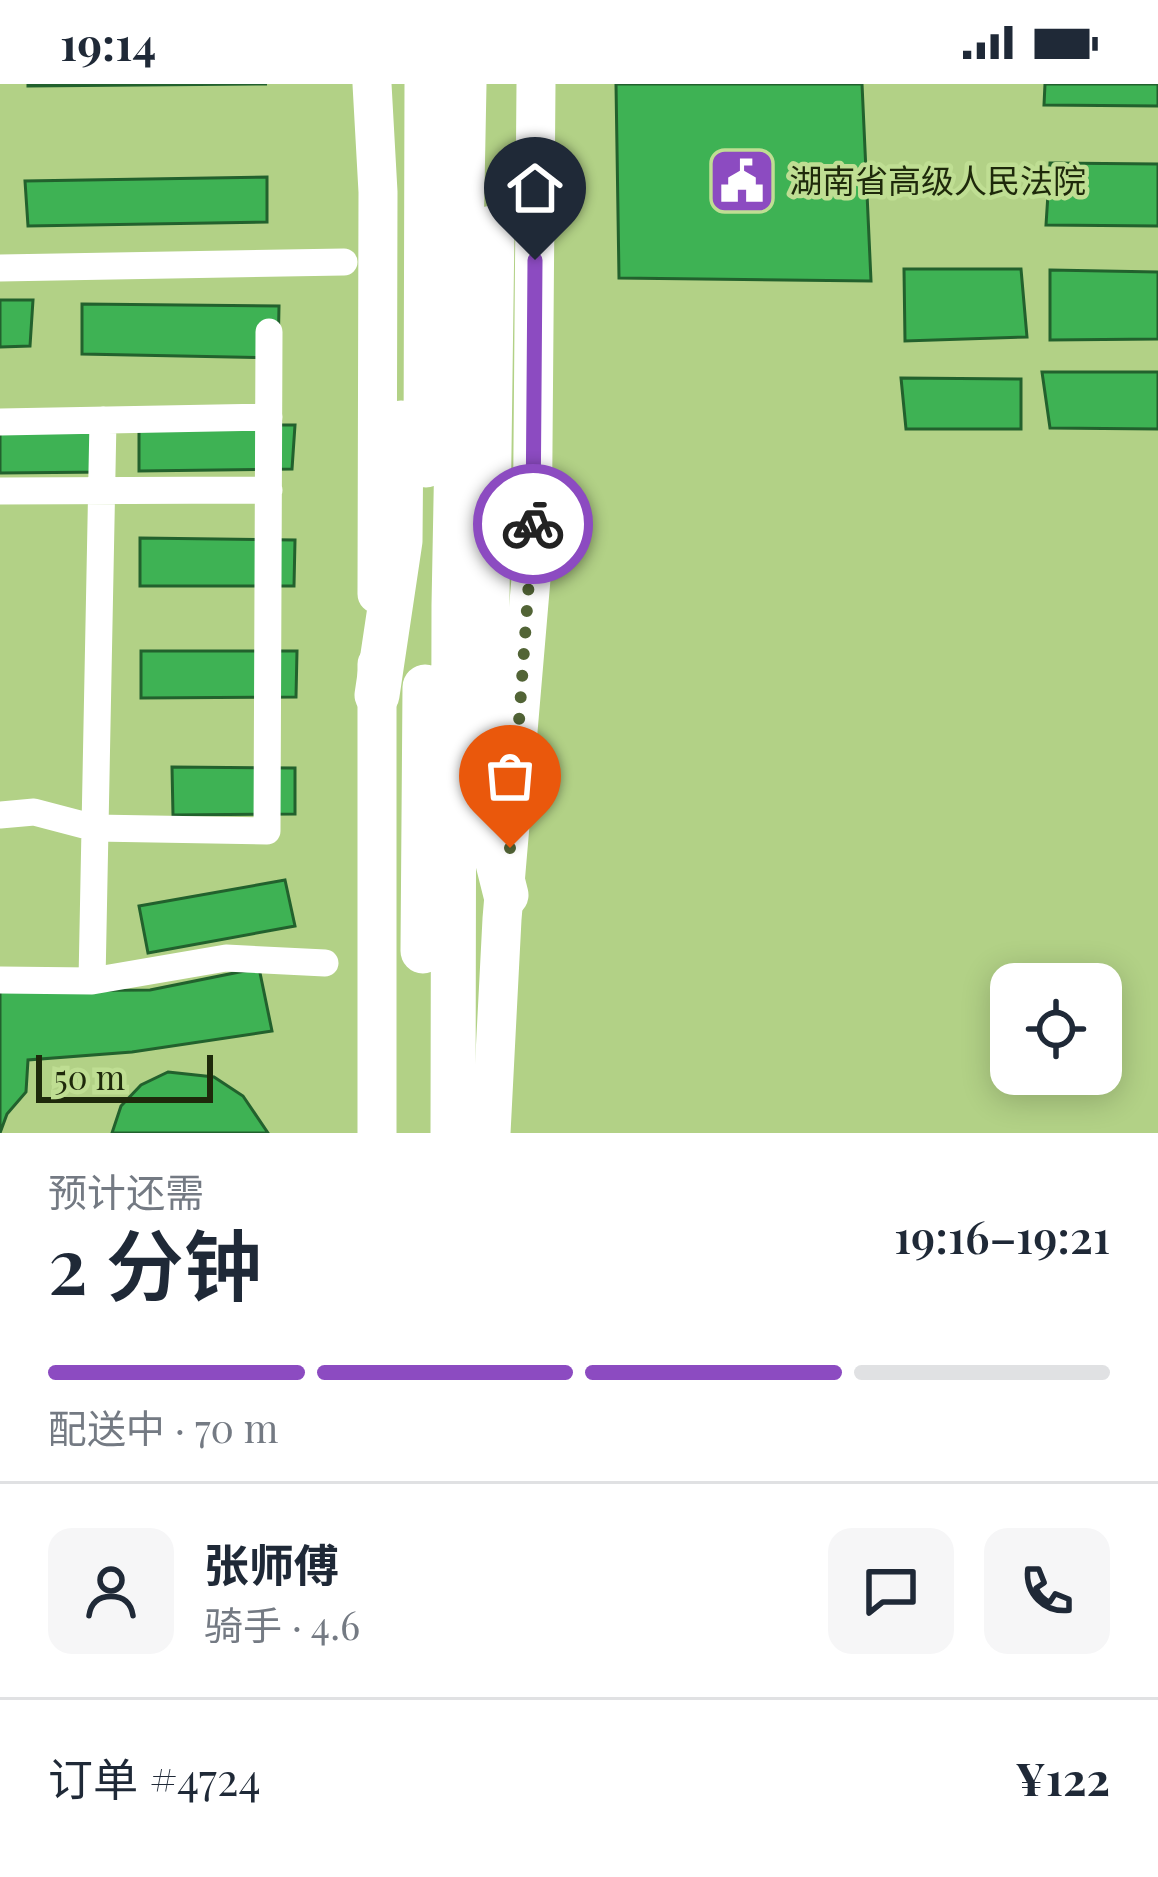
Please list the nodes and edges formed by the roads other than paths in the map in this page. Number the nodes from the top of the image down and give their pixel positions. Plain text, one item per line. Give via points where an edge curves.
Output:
1 (372, 84) edge
2 (405, 84) edge
3 (427, 84) edge
4 (464, 84) edge
5 (494, 84) edge
6 (536, 84) edge
7 (344, 262) dead end
8 (0, 268) edge
9 (269, 332) dead end
10 (269, 417) junction
11 (103, 420) junction
12 (0, 422) edge
13 (268, 490) junction
14 (0, 491) edge
15 (102, 492) junction
16 (376, 695) junction
17 (0, 815) edge
18 (95, 828) junction
19 (506, 895) junction
20 (325, 963) dead end
21 (0, 980) edge
22 (92, 981) junction
23 (377, 1133) edge
24 (421, 1133) edge
25 (452, 1133) edge
26 (491, 1133) edge

1 - 16 main road
2 - 16 highway via 400,541
3 - 24 highway
4 - 25 highway
5 - 19 highway via 490,831
6 - 19 main road via 532,567
7 - 8 street
9 - 10 street
10 - 11 street
10 - 13 street
11 - 12 street
11 - 15 street
13 - 15 street
13 - 18 street via 267,831
14 - 15 street
15 - 18 street
16 - 23 main road
17 - 18 street via 34,812
18 - 22 street
19 - 26 main road
20 - 22 street via 226,958
21 - 22 street

